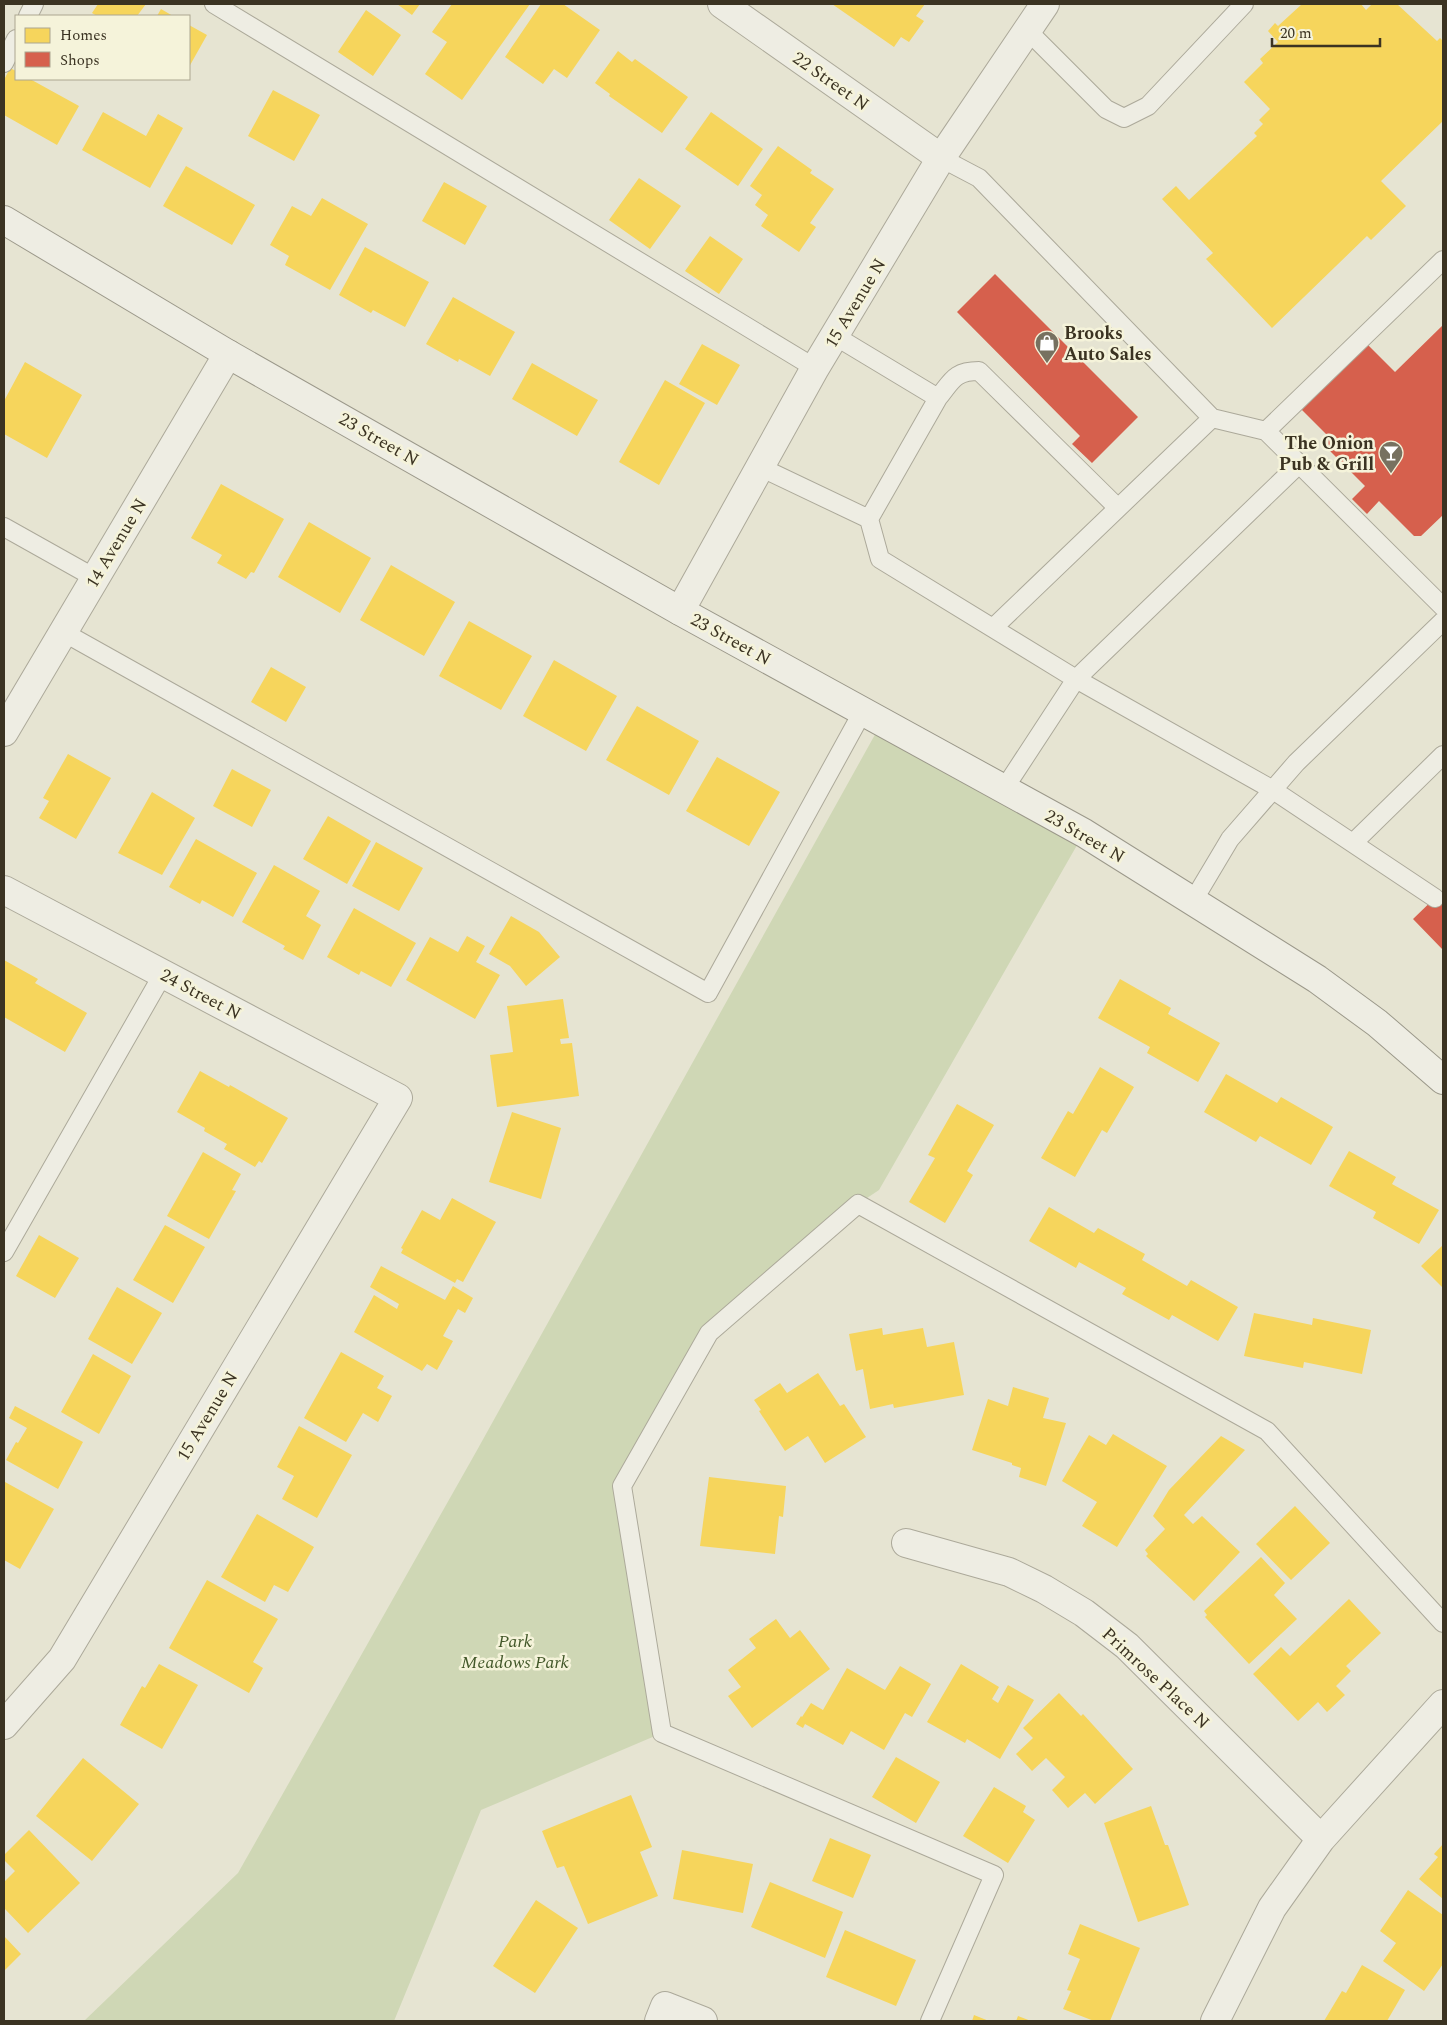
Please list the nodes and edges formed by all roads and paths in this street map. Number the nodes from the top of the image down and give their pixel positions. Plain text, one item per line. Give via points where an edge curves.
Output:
1 (214, 4) edge
2 (722, 4) edge
3 (1045, 4) edge
4 (1244, 4) edge
5 (1027, 30) junction
6 (15, 41) edge
7 (4, 63) edge
8 (941, 158) junction
9 (4, 220) edge
10 (1443, 260) edge
11 (835, 336) junction
12 (228, 354) junction
13 (815, 368) junction
14 (938, 398) junction
15 (1212, 418) junction
16 (1266, 431) junction
17 (1298, 464) junction
18 (760, 467) junction
19 (1118, 508) junction
20 (869, 519) junction
21 (4, 527) edge
22 (95, 578) junction
23 (1443, 606) edge
24 (680, 611) junction
25 (1443, 621) edge
26 (992, 628) junction
27 (63, 632) junction
28 (1076, 679) junction
29 (863, 711) junction
30 (4, 732) edge
31 (1443, 755) edge
32 (1004, 789) junction
33 (1273, 790) junction
34 (1353, 843) junction
35 (4, 890) edge
36 (1435, 898) dead end
37 (1193, 901) junction
38 (163, 974) junction
39 (1443, 1080) edge
40 (398, 1098) joint
41 (4, 1252) edge
42 (906, 1543) dead end
43 (1443, 1624) edge
44 (1443, 1704) edge
45 (4, 1725) edge
46 (1321, 1839) junction
47 (659, 2021) edge
48 (703, 2021) edge
49 (930, 2021) edge
50 (1215, 2021) edge

1 - 13 lane
2 - 8 street, 22 Street N
3 - 5 street, 15 Avenue N
4 - 5 lane via 1148,106 1124,118 1106,109
5 - 8 street, 15 Avenue N
6 - 7 lane
8 - 11 street, 15 Avenue N
8 - 15 lane via 979,178
9 - 12 street, 23 Street N
10 - 16 lane
11 - 13 street, 15 Avenue N
11 - 14 lane
12 - 22 street, 14 Avenue N
12 - 24 street, 23 Street N
13 - 18 street, 15 Avenue N
14 - 19 lane via 958,374 979,371
14 - 20 lane
15 - 16 lane
15 - 19 lane
16 - 17 lane
17 - 23 lane
17 - 28 lane
18 - 20 lane
18 - 24 street, 15 Avenue N
19 - 26 lane
20 - 26 lane via 880,559
21 - 22 lane
22 - 27 street, 14 Avenue N
24 - 29 street, 23 Street N
25 - 33 lane via 1296,763
26 - 28 lane
27 - 29 lane via 708,993
27 - 30 street, 14 Avenue N
28 - 32 lane
28 - 33 lane
29 - 32 street, 23 Street N
31 - 34 lane
32 - 37 street, 23 Street N
33 - 34 lane
33 - 37 lane via 1230,839
34 - 36 lane
35 - 38 street, 24 Street N
37 - 39 street, 23 Street N via 1317,978 1377,1023
38 - 40 street, 24 Street N
38 - 41 lane
40 - 45 street, 15 Avenue N via 62,1659
42 - 46 street, Primrose Place N via 1009,1572 1084,1613 1127,1646
43 - 49 lane via 1267,1431 858,1204 709,1333 622,1486 662,1733 994,1875
44 - 46 street
46 - 50 street via 1272,1908
47 - 48 street via 665,2006

